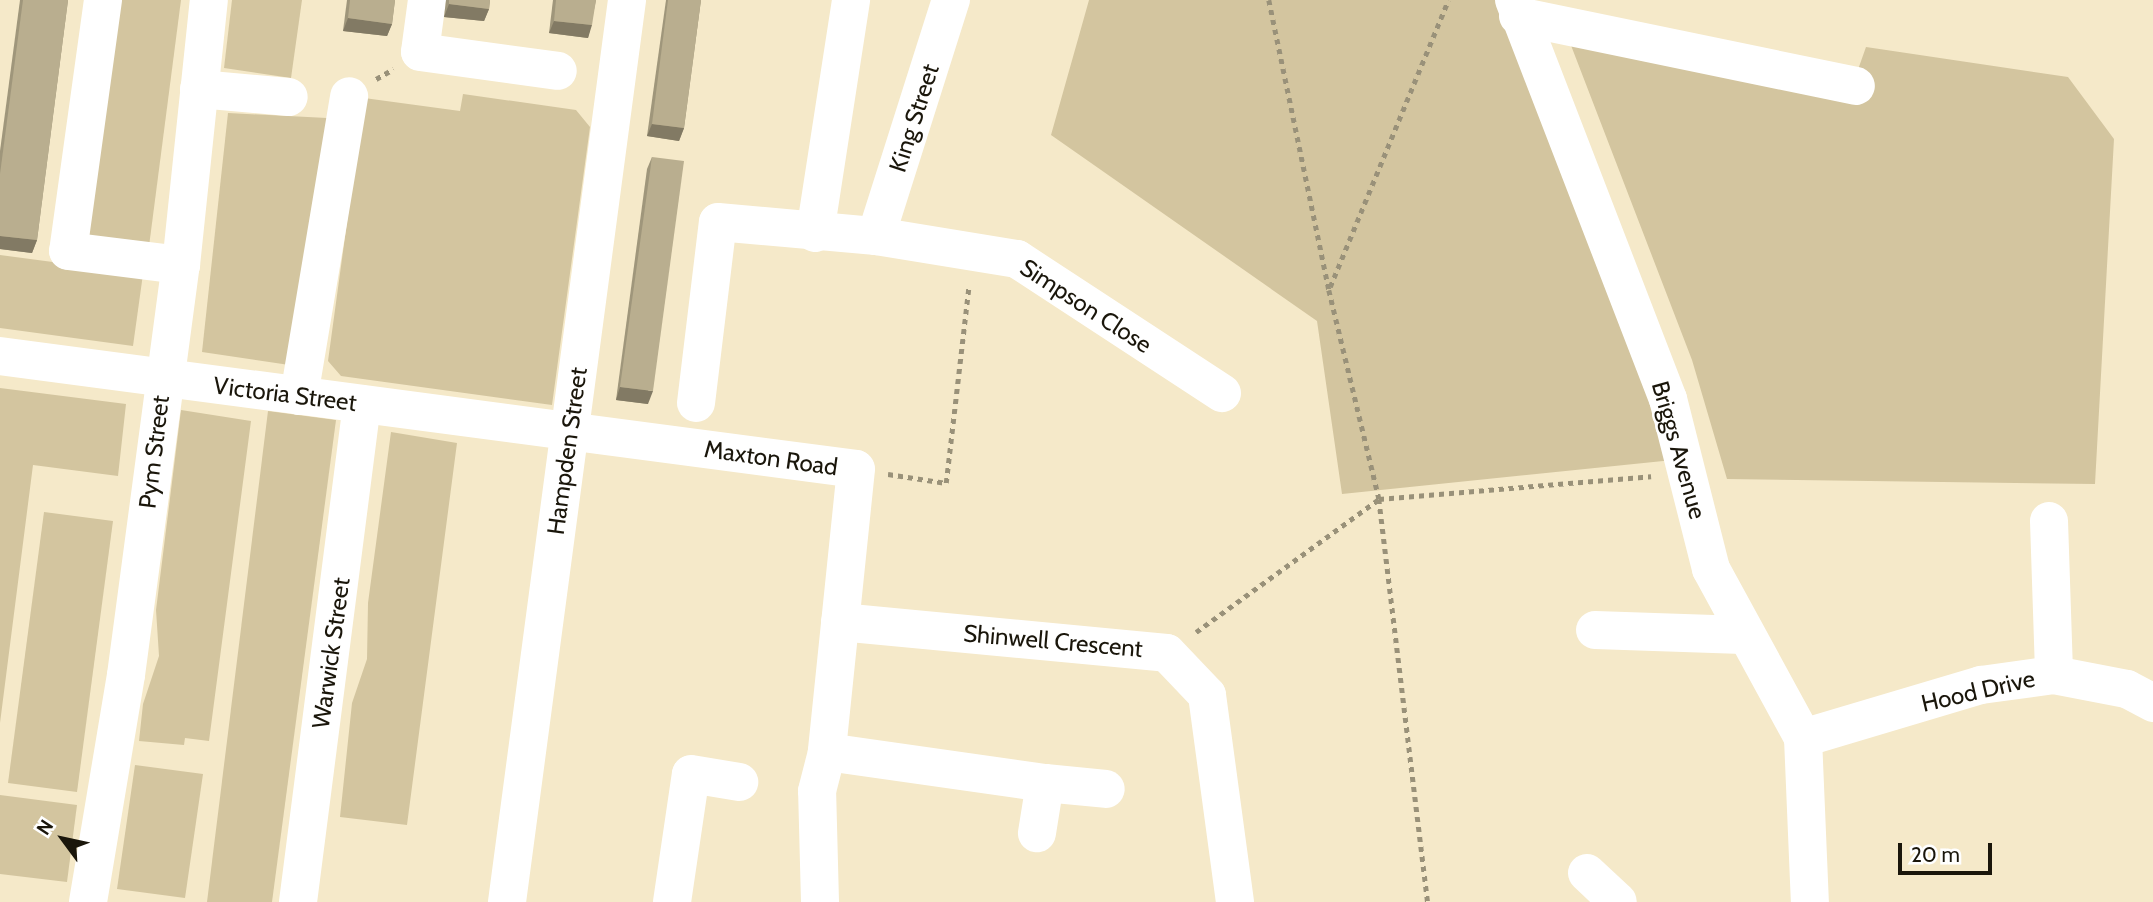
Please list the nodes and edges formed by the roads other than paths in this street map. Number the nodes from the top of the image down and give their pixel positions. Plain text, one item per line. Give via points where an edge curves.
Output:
1 (103, 0) edge
2 (209, 0) edge
3 (427, 0) edge
4 (627, 0) edge
5 (851, 0) edge
6 (951, 0) edge
7 (1516, 8) edge
8 (558, 71) dead end
9 (1856, 86) dead end
10 (199, 89) junction
11 (349, 96) dead end
12 (289, 97) dead end
13 (815, 233) junction
14 (876, 236) junction
15 (181, 265) junction
16 (0, 356) edge
17 (163, 379) junction
18 (1222, 393) dead end
19 (299, 396) junction
20 (696, 402) dead end
21 (362, 404) junction
22 (569, 431) junction
23 (2049, 522) dead end
24 (840, 622) junction
25 (1595, 630) dead end
26 (1743, 635) junction
27 (2054, 675) junction
28 (2153, 703) edge
29 (1803, 738) junction
30 (827, 752) junction
31 (739, 782) dead end
32 (1045, 783) junction
33 (1106, 789) dead end
34 (1037, 833) dead end
35 (1587, 873) dead end
36 (88, 902) edge
37 (298, 902) edge
38 (507, 902) edge
39 (672, 902) edge
40 (820, 902) edge
41 (1235, 902) edge
42 (1618, 902) edge
43 (1810, 902) edge

1 - 15 street via 68,251
2 - 10 street, Pym Street
3 - 8 street via 420,52
4 - 22 street, Hampden Street
5 - 13 street
6 - 14 street, King Street
7 - 9 street
7 - 26 street, Briggs Avenue via 1668,399 1711,569
10 - 12 street
10 - 15 street, Pym Street
11 - 19 street
13 - 14 street, Simpson Close
13 - 20 street, Simpson Close via 718,222
14 - 18 street, Simpson Close via 1017,259
15 - 17 street, Pym Street
16 - 17 street, Victoria Street
17 - 19 street, Victoria Street
17 - 36 street, Pym Street via 127,675
19 - 21 street, Victoria Street
21 - 22 street, Victoria Street
21 - 37 street, Warwick Street
22 - 24 street, Maxton Road via 856,469
22 - 38 street, Hampden Street
23 - 27 street
24 - 30 street, Maxton Road
24 - 41 street, Shinwell Crescent via 1167,653 1207,695
25 - 26 street
26 - 29 street, Briggs Avenue
27 - 28 street, Hood Drive via 2127,689
27 - 29 street, Hood Drive via 1982,685
29 - 43 street, Briggs Avenue
30 - 32 street
30 - 40 street, Maxton Road via 817,791
31 - 39 street via 691,774
32 - 33 street
32 - 34 street
35 - 42 street

